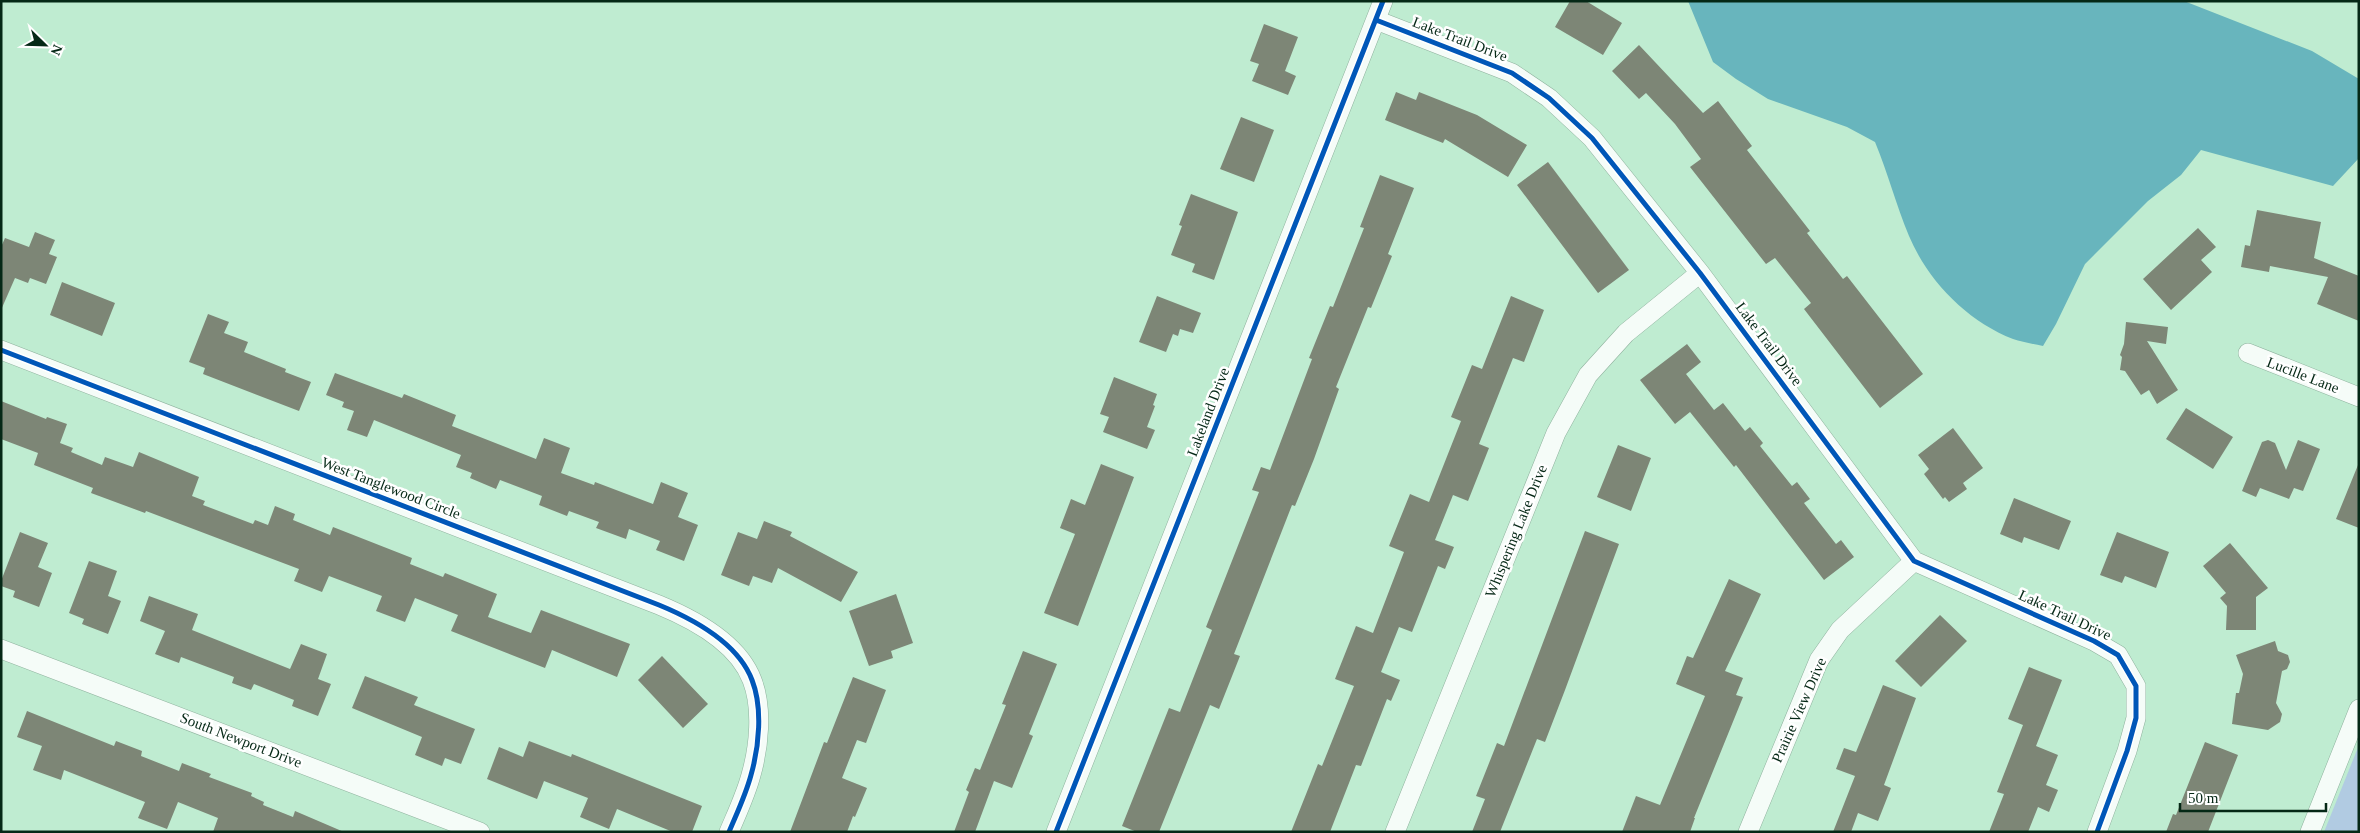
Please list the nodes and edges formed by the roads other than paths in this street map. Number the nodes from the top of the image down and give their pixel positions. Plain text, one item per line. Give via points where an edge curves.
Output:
1 (1383, 1) edge
2 (1376, 20) junction
3 (1700, 273) junction
4 (1, 350) edge
5 (2248, 353) dead end
6 (2359, 397) edge
7 (1914, 561) junction
8 (1, 648) edge
9 (2359, 709) edge
10 (480, 832) edge
11 (729, 832) edge
12 (1056, 832) edge
13 (1395, 832) edge
14 (1748, 832) edge
15 (2096, 832) edge
16 (2310, 832) edge

1 - 2 street, Lakeland Drive
2 - 3 street, Lake Trail Drive via 1512,73 1548,98 1592,138
2 - 12 street, Lakeland Drive
3 - 7 street, Lake Trail Drive
3 - 13 street, Whispering Lake Drive via 1626,333 1588,375 1556,433
4 - 11 street, West Tanglewood Circle via 675,611 712,634 736,654 752,679 758,704 758,740 752,774
5 - 6 street, Lucille Lane
7 - 14 street, Prairie View Drive via 1840,630 1818,660
7 - 15 street, Lake Trail Drive via 2094,641 2118,655 2136,686 2136,718
8 - 10 street, South Newport Drive
9 - 16 street

